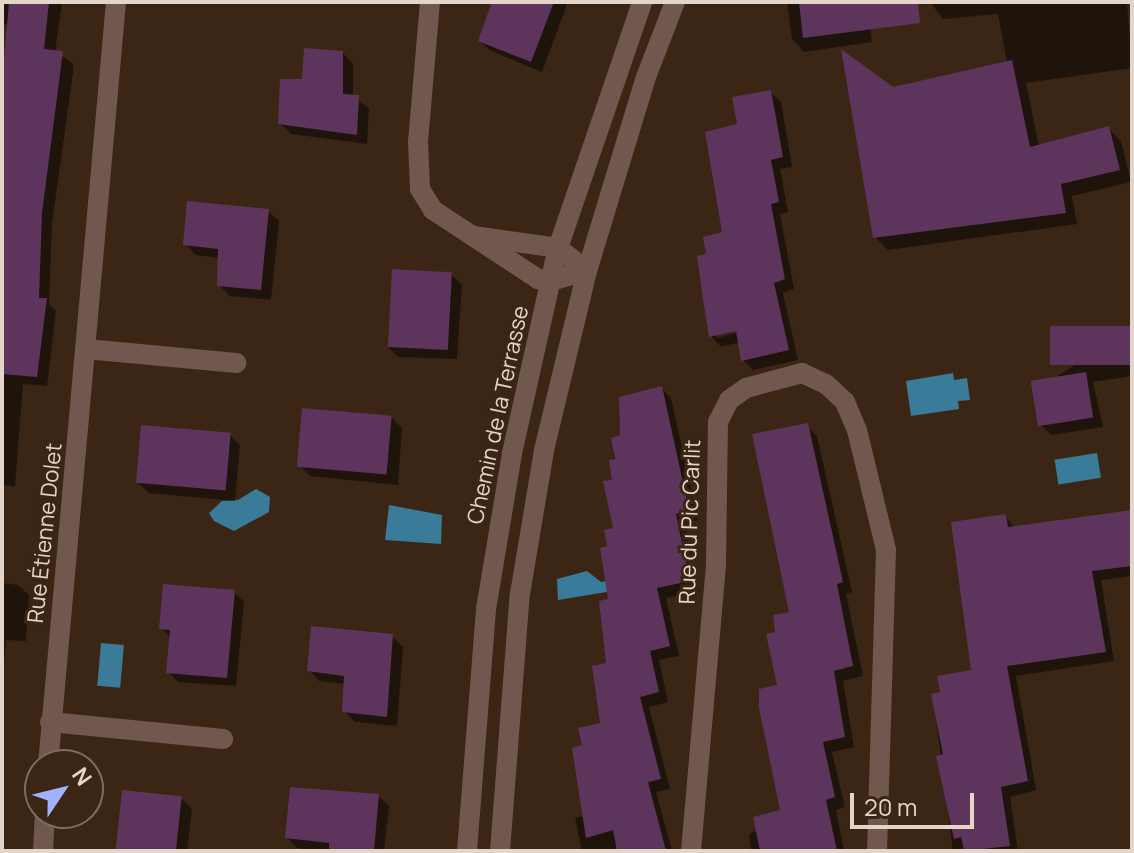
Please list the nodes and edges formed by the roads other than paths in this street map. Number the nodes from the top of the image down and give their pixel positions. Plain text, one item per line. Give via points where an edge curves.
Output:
1 (116, 2) edge
2 (430, 2) edge
3 (642, 2) edge
4 (675, 2) edge
5 (473, 236) junction
6 (558, 248) junction
7 (587, 271) junction
8 (551, 281) junction
9 (86, 349) junction
10 (236, 363) dead end
11 (50, 722) junction
12 (223, 739) dead end
13 (49, 749) edge
14 (44, 829) edge
15 (43, 851) edge
16 (467, 851) edge
17 (500, 851) edge
18 (691, 851) edge
19 (877, 851) edge

1 - 9 street, Rue Étienne Dolet
2 - 5 street via 418,141 420,189 449,225
3 - 6 street, Chemin de la Terrasse
4 - 7 street via 646,77
5 - 6 street
5 - 8 street via 521,271
6 - 7 street
6 - 8 street, Chemin de la Terrasse
7 - 8 street
7 - 17 street via 544,450 520,594
8 - 16 street, Chemin de la Terrasse via 512,453 486,609
9 - 10 street
9 - 11 street, Rue Étienne Dolet
11 - 12 street
11 - 13 street, Rue Étienne Dolet
14 - 15 street
18 - 19 street, Rue du Pic Carlit via 716,564 718,422 729,400 746,388 802,373 826,384 845,402 857,430 886,550

